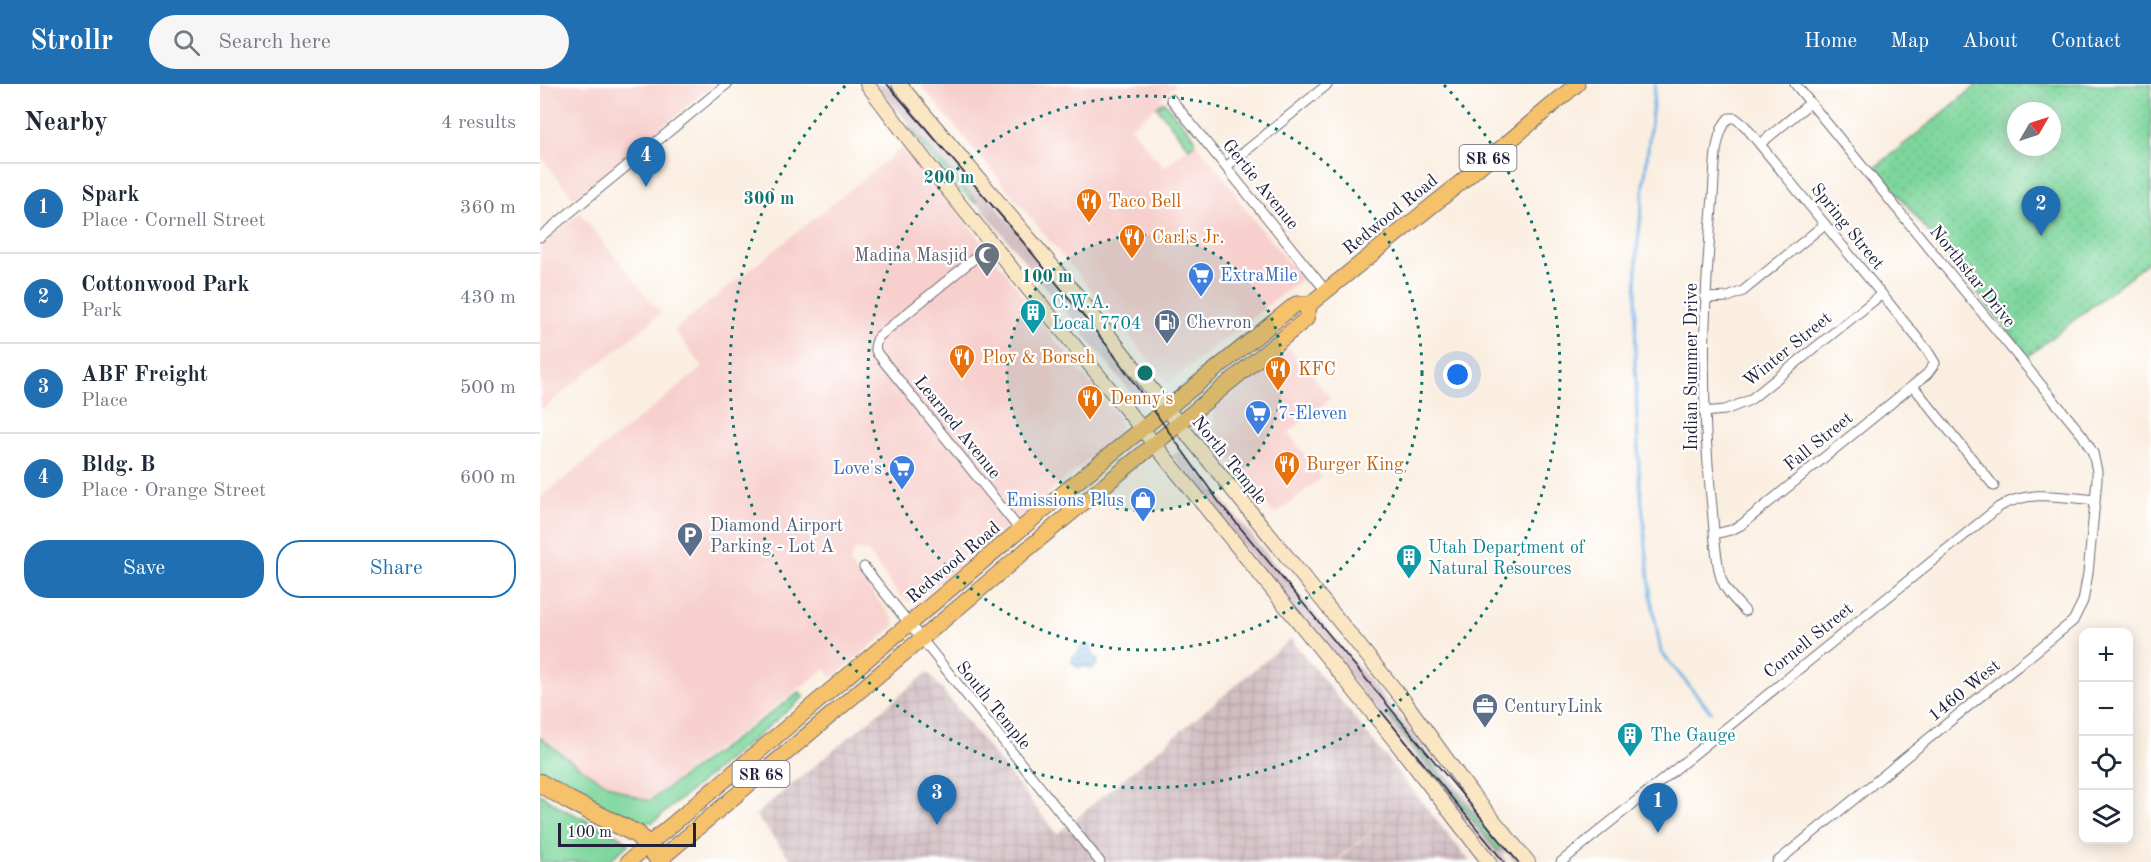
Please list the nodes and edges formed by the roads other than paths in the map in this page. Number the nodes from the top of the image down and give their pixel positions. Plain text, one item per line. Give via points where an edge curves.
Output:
1 (727, 84) edge
2 (867, 84) edge
3 (899, 84) edge
4 (1328, 84) edge
5 (1578, 84) edge
6 (1795, 84) edge
7 (1170, 99) dead end
8 (1810, 103) junction
9 (1729, 118) joint
10 (1760, 144) junction
11 (1226, 167) junction
12 (1825, 225) junction
13 (540, 237) edge
14 (992, 244) junction
15 (1326, 291) junction
16 (1882, 294) junction
17 (1705, 298) junction
18 (1310, 304) junction
19 (1935, 363) joint
20 (1913, 386) junction
21 (1168, 410) junction
22 (1704, 412) junction
23 (1179, 424) junction
24 (1142, 429) junction
25 (1155, 444) junction
26 (1994, 486) dead end
27 (2095, 500) junction
28 (1020, 530) junction
29 (1715, 534) junction
30 (864, 567) dead end
31 (1745, 611) dead end
32 (909, 625) junction
33 (920, 640) junction
34 (540, 783) edge
35 (648, 845) junction
36 (660, 861) edge
37 (628, 862) edge
38 (1100, 862) edge
39 (1489, 862) edge
40 (1527, 862) edge
41 (1561, 862) edge
42 (1777, 862) edge

1 - 13 street
2 - 14 main road
3 - 21 main road, North Temple
4 - 11 street
5 - 15 main road, Redwood Road / SR 68
6 - 8 street, Northstar Drive
7 - 11 street, Gertie Avenue
8 - 10 street
8 - 27 street, Northstar Drive via 2083,436 2096,462
9 - 10 street, Spring Street via 1740,122
9 - 17 street, Indian Summer Drive via 1719,133
10 - 12 street, Spring Street
11 - 15 street, Gertie Avenue
12 - 16 street, Spring Street
12 - 17 street via 1743,291 1728,297
14 - 24 main road
14 - 28 street, Learned Avenue via 875,343 877,354
15 - 18 main road, Redwood Road / SR 68
16 - 19 street, Spring Street
16 - 22 street, Winter Street via 1750,400 1725,410
17 - 22 street, Indian Summer Drive
18 - 21 main road, Redwood Road / SR 68 via 1296,304
18 - 23 main road, Redwood Road / SR 68 via 1306,319
19 - 20 street, Fall Street
20 - 26 street
20 - 29 street, Fall Street via 1741,525
21 - 23 main road, North Temple
21 - 24 main road, Redwood Road / SR 68
22 - 29 street, Indian Summer Drive
23 - 25 main road, Redwood Road / SR 68
23 - 40 main road, North Temple via 1405,702
24 - 25 main road
24 - 28 main road, Redwood Road / SR 68
25 - 33 main road, Redwood Road / SR 68
25 - 39 main road
27 - 41 street, Cornell Street via 2030,495 1999,507
27 - 42 street, 1460 West via 2085,590 2073,621
28 - 32 main road, Redwood Road / SR 68
29 - 31 street, Indian Summer Drive via 1722,581
30 - 32 street, South Temple
32 - 33 street, South Temple
32 - 35 main road, Redwood Road / SR 68
33 - 36 main road, Redwood Road / SR 68
33 - 38 street, South Temple
34 - 35 highway via 637,834
35 - 36 highway
35 - 37 main road, Redwood Road / SR 68

